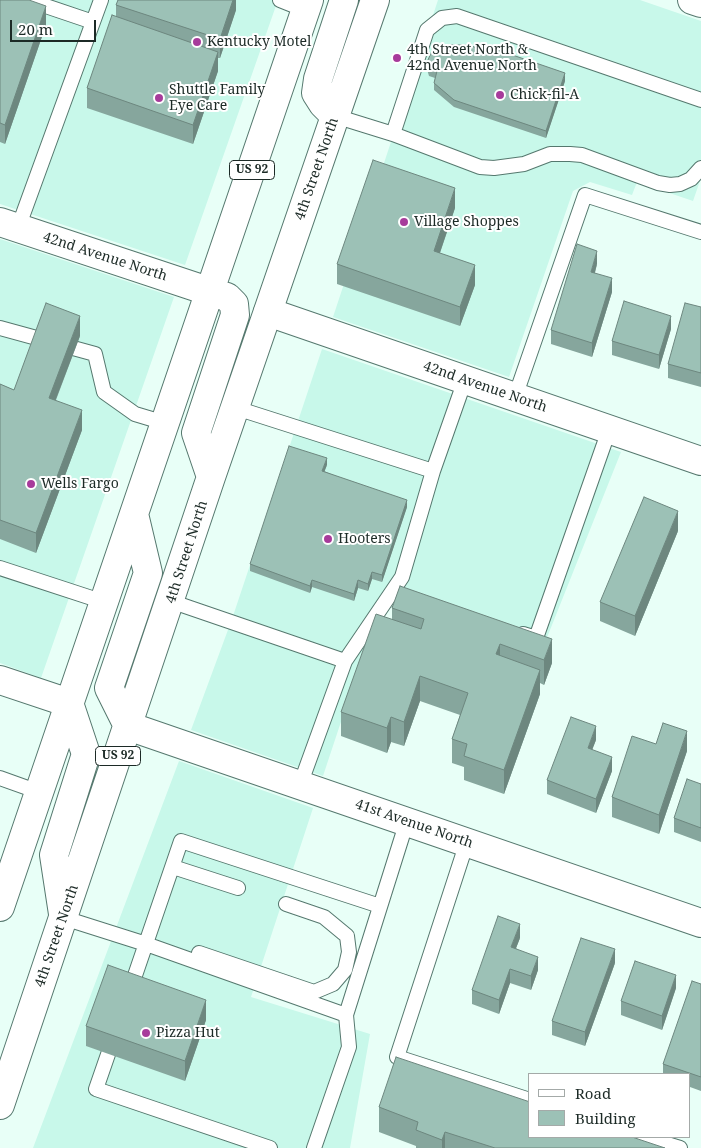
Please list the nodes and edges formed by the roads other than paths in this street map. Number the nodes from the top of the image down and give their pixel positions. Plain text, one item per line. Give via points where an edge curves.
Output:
1 (28, 0) edge
2 (101, 0) edge
3 (280, 0) edge
4 (344, 0) edge
5 (375, 0) edge
6 (692, 0) edge
7 (701, 3) edge
8 (307, 5) edge
9 (93, 22) junction
10 (701, 100) edge
11 (335, 116) junction
12 (393, 134) junction
13 (701, 168) edge
14 (9, 225) edge
15 (701, 232) edge
16 (211, 292) junction
17 (268, 312) junction
18 (0, 328) edge
19 (465, 380) junction
20 (516, 398) junction
21 (236, 408) junction
22 (165, 423) junction
23 (609, 430) junction
24 (701, 461) edge
25 (433, 471) junction
26 (211, 477) junction
27 (134, 514) junction
28 (0, 568) edge
29 (391, 593) junction
30 (104, 602) junction
31 (170, 602) junction
32 (427, 604) edge
33 (509, 629) edge
34 (345, 661) junction
35 (0, 680) edge
36 (69, 703) junction
37 (128, 726) junction
38 (0, 778) edge
39 (300, 786) junction
40 (39, 792) junction
41 (407, 822) junction
42 (467, 842) junction
43 (173, 867) junction
44 (238, 888) dead end
45 (286, 904) dead end
46 (380, 906) junction
47 (0, 907) edge
48 (64, 918) junction
49 (701, 923) edge
50 (146, 944) junction
51 (124, 1008) edge
52 (346, 1015) junction
53 (118, 1026) edge
54 (528, 1099) edge
55 (0, 1105) edge
56 (647, 1138) edge
57 (270, 1148) edge
58 (314, 1148) edge
59 (680, 1148) edge

1 - 9 lane
2 - 9 lane
3 - 8 lane
4 - 11 main road via 316,93
5 - 11 main road, 4th Street North / US 92
6 - 7 main road
8 - 16 main road, US 92
9 - 14 lane
10 - 12 lane via 457,16 442,18 427,30
11 - 12 lane
11 - 17 main road, 4th Street North / US 92
12 - 13 lane via 480,167 524,164 550,154 582,155 670,185 691,179
14 - 16 main road, 42nd Avenue North
15 - 20 lane via 585,195
16 - 22 main road, US 92
16 - 26 main road, 42nd Avenue North via 228,297 234,304 235,315 196,433
17 - 19 main road, 42nd Avenue North
17 - 21 main road, 4th Street North / US 92
18 - 22 lane via 95,354 104,392 136,414
19 - 20 main road, 42nd Avenue North
19 - 25 lane
20 - 23 main road, 42nd Avenue North
21 - 25 lane
21 - 26 main road, 4th Street North / US 92
22 - 27 main road, US 92
23 - 24 main road, 42nd Avenue North
23 - 33 lane via 536,638
25 - 29 lane via 402,577
26 - 31 main road, 4th Street North / US 92
27 - 30 main road, US 92
27 - 37 main road via 148,573 109,688
28 - 30 lane
29 - 32 lane
29 - 34 lane
30 - 36 main road, US 92
31 - 34 lane
31 - 37 main road, 4th Street North / US 92
34 - 39 lane
35 - 36 main road
36 - 40 main road, US 92
36 - 48 main road via 86,754 54,855
37 - 39 main road, 41st Avenue North
37 - 48 main road, 4th Street North / US 92
38 - 40 lane
39 - 41 main road, 41st Avenue North
40 - 47 main road, US 92
41 - 42 main road, 41st Avenue North
41 - 46 lane
42 - 49 main road, 41st Avenue North
42 - 54 lane via 397,1057
43 - 44 lane
43 - 46 lane via 181,842
43 - 50 lane
45 - 50 lane via 324,917 347,936 350,952 345,970 333,984 314,992 162,941
46 - 52 lane
48 - 50 lane
48 - 55 main road, 4th Street North / US 92
50 - 51 lane
50 - 52 lane
52 - 58 lane via 349,1047
53 - 57 lane via 96,1089
56 - 59 lane

